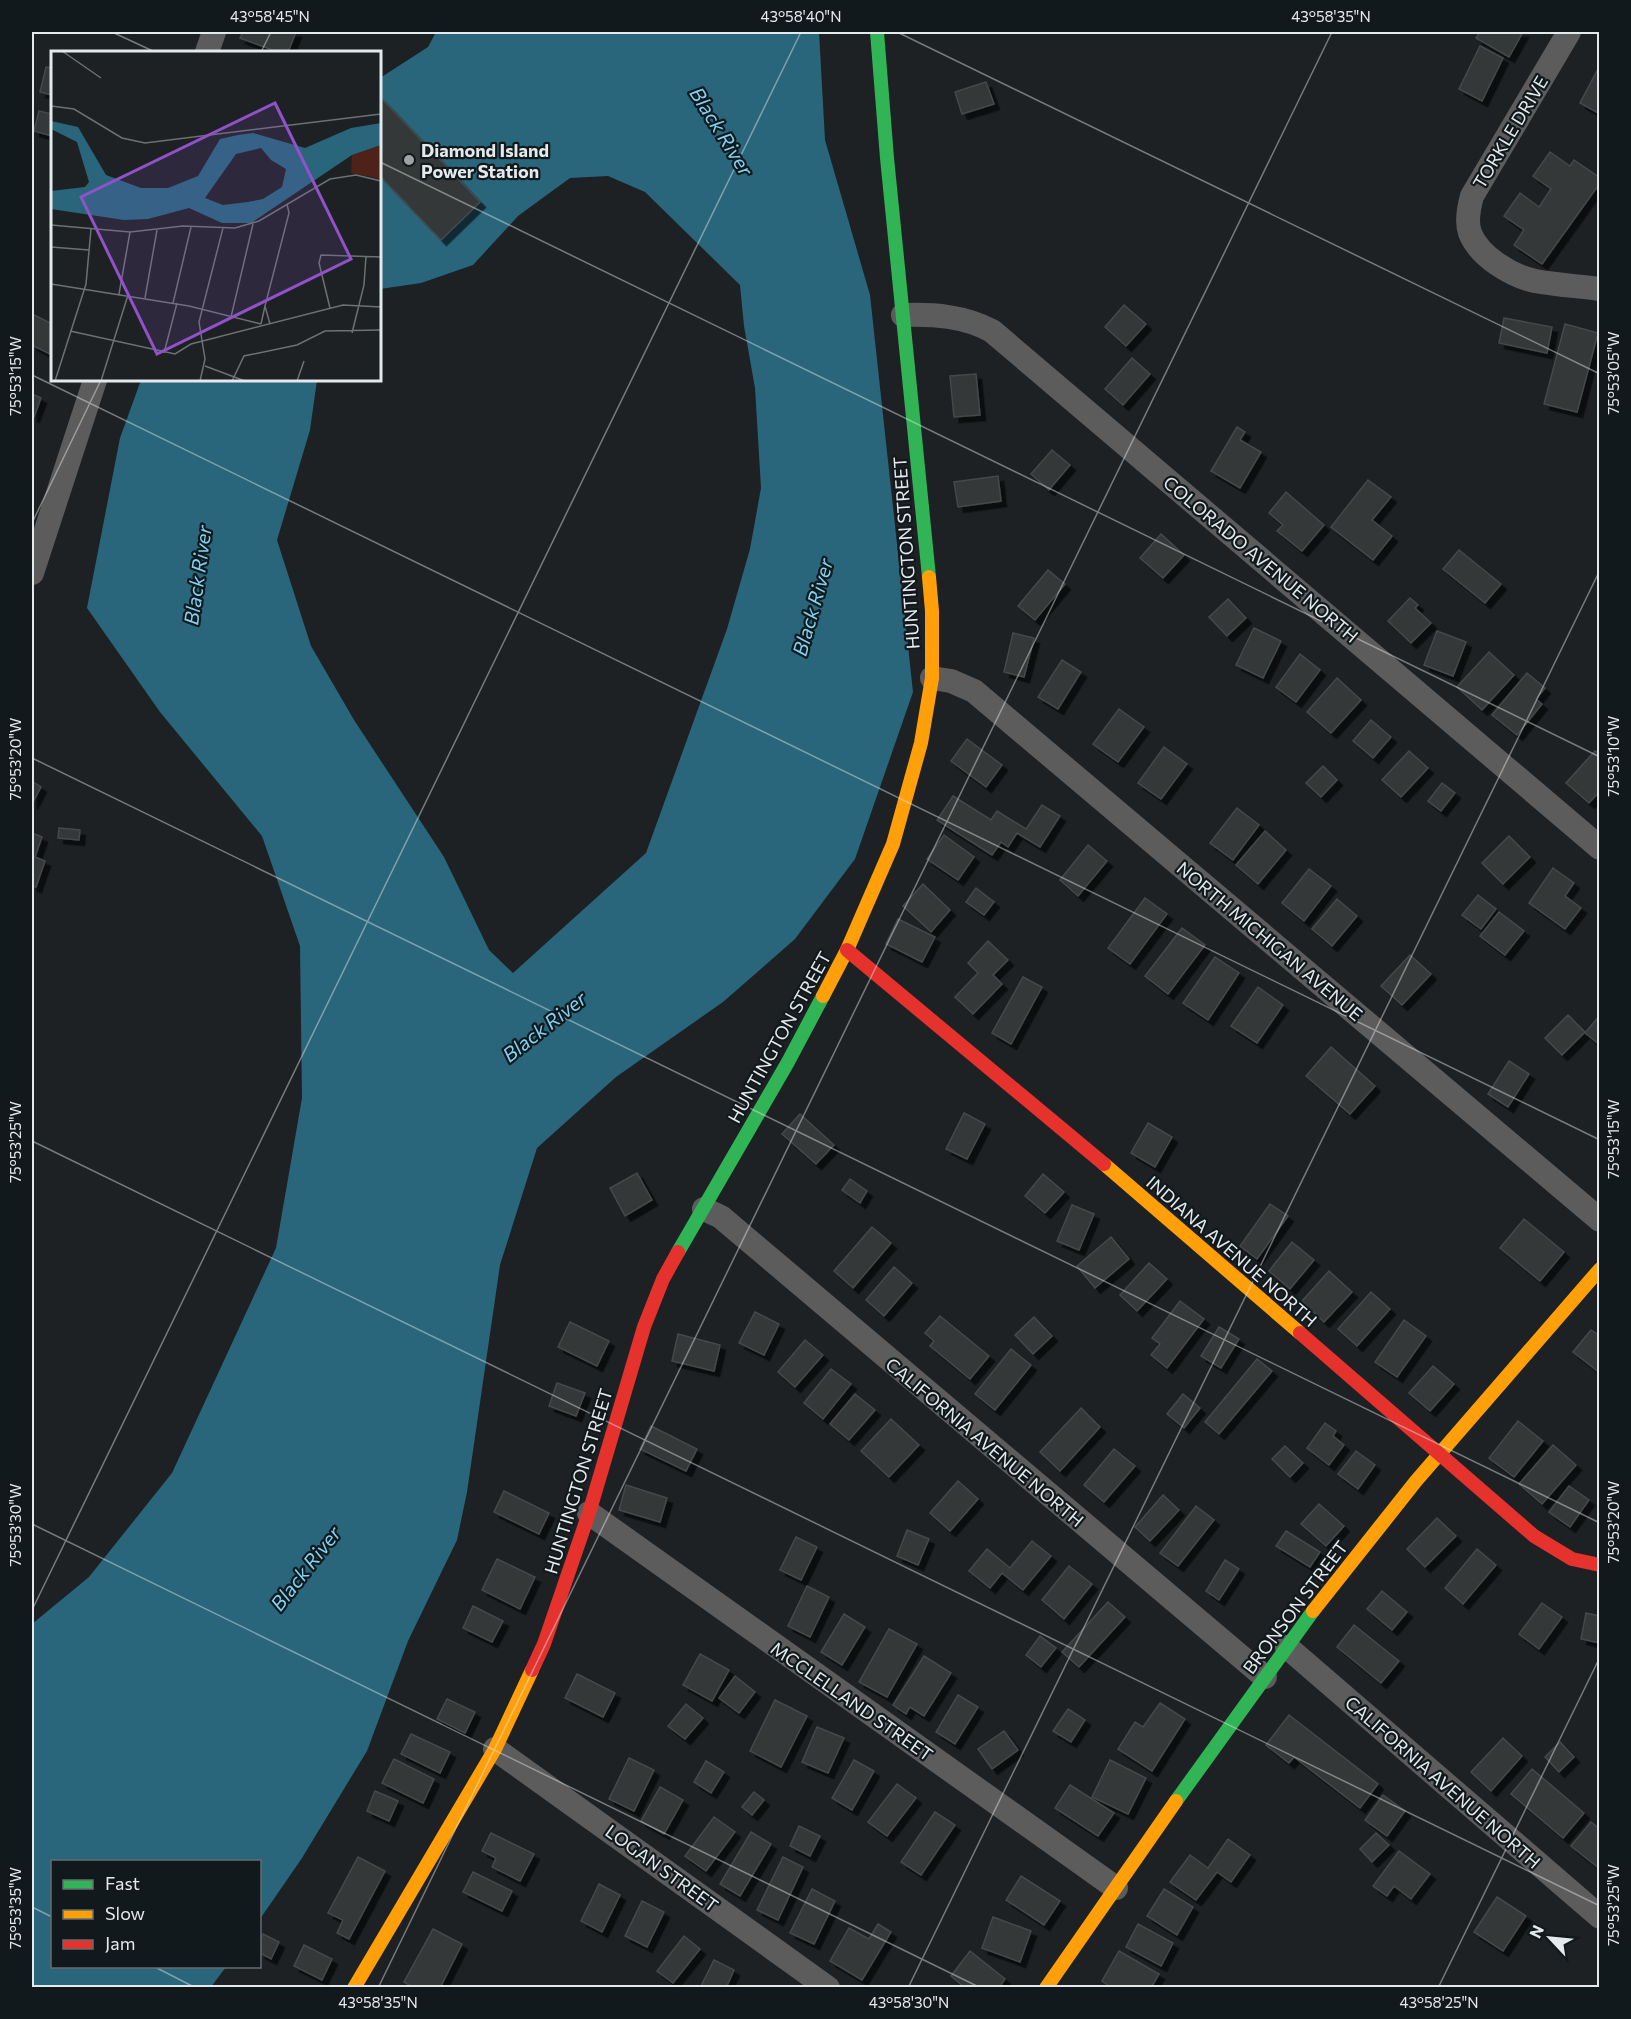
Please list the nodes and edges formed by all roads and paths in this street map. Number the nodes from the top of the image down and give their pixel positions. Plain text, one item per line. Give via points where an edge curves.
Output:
1 (214, 32) edge
2 (877, 32) edge
3 (1569, 32) edge
4 (207, 51) edge
5 (1599, 289) edge
6 (903, 315) junction
7 (95, 381) edge
8 (32, 573) edge
9 (932, 678) junction
10 (1599, 848) edge
11 (847, 950) junction
12 (704, 1209) junction
13 (1599, 1220) edge
14 (1599, 1269) edge
15 (1439, 1454) junction
16 (589, 1513) junction
17 (1599, 1565) edge
18 (1287, 1647) junction
19 (1265, 1677) junction
20 (495, 1749) junction
21 (1116, 1888) junction
22 (1599, 1917) edge
23 (354, 1988) edge
24 (828, 1988) edge
25 (1046, 1988) edge

1 - 4 street
2 - 6 street, HUNTINGTON STREET
3 - 5 street, TORKLE DRIVE via 1472,196 1470,232 1482,251 1510,272 1533,281
6 - 9 street, HUNTINGTON STREET via 932,611
6 - 10 street, COLORADO AVENUE NORTH via 930,314 976,322 992,330
7 - 8 street
9 - 11 street, HUNTINGTON STREET via 921,743 893,844
9 - 13 street, NORTH MICHIGAN AVENUE via 974,691
11 - 12 street, HUNTINGTON STREET
11 - 15 street, INDIANA AVENUE NORTH via 1060,1126
12 - 16 street, HUNTINGTON STREET via 663,1280 644,1327
12 - 19 street, CALIFORNIA AVENUE NORTH via 721,1218
14 - 15 street, BRONSON STREET
15 - 17 street, INDIANA AVENUE NORTH via 1534,1536 1572,1559
15 - 18 street, BRONSON STREET via 1357,1552
16 - 20 street, HUNTINGTON STREET via 544,1644
16 - 21 street, MCCLELLAND STREET
18 - 19 street, BRONSON STREET
18 - 22 street, CALIFORNIA AVENUE NORTH
19 - 21 street, BRONSON STREET
20 - 23 street, HUNTINGTON STREET
20 - 24 street, LOGAN STREET
21 - 25 street, BRONSON STREET

